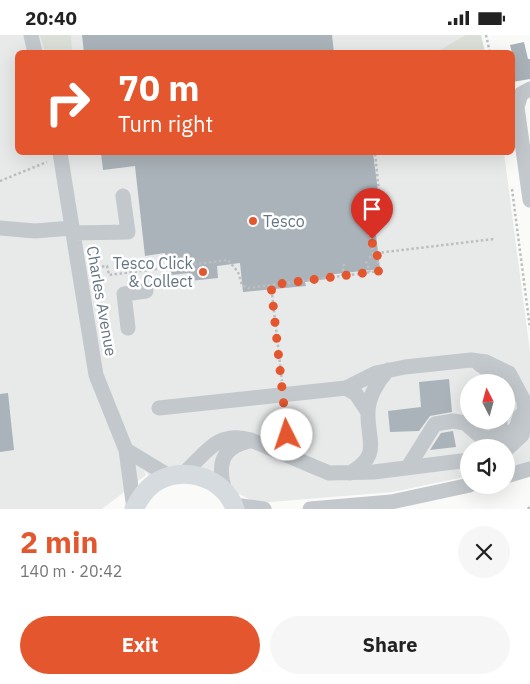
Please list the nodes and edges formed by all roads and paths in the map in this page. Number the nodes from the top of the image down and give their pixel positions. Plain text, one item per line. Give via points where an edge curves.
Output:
1 (31, 35) edge
2 (486, 35) edge
3 (34, 50) edge
4 (489, 50) edge
5 (530, 89) edge
6 (60, 155) edge
7 (375, 155) edge
8 (0, 181) edge
9 (511, 182) dead end
10 (123, 196) dead end
11 (530, 200) edge
12 (0, 228) edge
13 (72, 231) junction
14 (494, 239) dead end
15 (375, 253) junction
16 (369, 258) dead end
17 (366, 261) dead end
18 (344, 263) dead end
19 (78, 270) junction
20 (370, 272) junction
21 (342, 276) junction
22 (271, 285) junction
23 (146, 291) dead end
24 (128, 328) dead end
25 (530, 328) edge
26 (471, 360) junction
27 (388, 370) junction
28 (491, 374) edge
29 (517, 387) junction
30 (346, 388) junction
31 (284, 394) junction
32 (159, 408) dead end
33 (368, 412) junction
34 (499, 429) edge
35 (287, 435) dead end
36 (494, 438) junction
37 (251, 440) junction
38 (515, 443) edge
39 (372, 449) junction
40 (126, 451) junction
41 (460, 461) edge
42 (405, 467) junction
43 (530, 469) edge
44 (515, 473) edge
45 (348, 474) junction
46 (176, 475) junction
47 (460, 488) edge
48 (231, 502) edge
49 (392, 505) edge
50 (530, 506) edge
51 (134, 509) edge
52 (264, 509) edge
53 (310, 509) edge
54 (528, 509) edge

1 - 3 street
2 - 4 path
5 - 11 street via 521,94 517,107
6 - 8 path
6 - 13 street, Charles Avenue
7 - 15 path via 379,192 366,194
9 - 25 path
10 - 13 street via 128,232
12 - 13 street
13 - 19 street, Charles Avenue
14 - 15 path
15 - 16 path
15 - 20 path via 379,271
17 - 20 path
18 - 21 path
19 - 22 path via 107,266 109,275 228,260 238,272 242,285 248,288
19 - 40 street, Charles Avenue via 96,375
20 - 21 path
21 - 22 path
22 - 31 path
23 - 24 street via 124,294
26 - 27 street
26 - 28 street
26 - 29 street via 499,367 509,373
27 - 30 street
27 - 33 street via 377,384
29 - 36 street via 518,427
29 - 38 street via 524,401 524,429
30 - 31 street
30 - 33 street via 356,394
31 - 32 street
31 - 35 path
33 - 39 street
34 - 36 street
36 - 42 street via 480,436 465,423 435,424
37 - 45 street via 329,473
37 - 46 street via 241,437 218,441
37 - 48 street via 232,447 221,467
39 - 42 street via 383,460
39 - 45 street via 365,462
40 - 46 street
40 - 51 street, Charles Avenue
41 - 42 street
42 - 45 street
43 - 44 street
46 - 48 main road via 197,475 212,481
46 - 51 main road via 148,489
47 - 49 street
48 - 52 street
49 - 53 street
50 - 54 path

